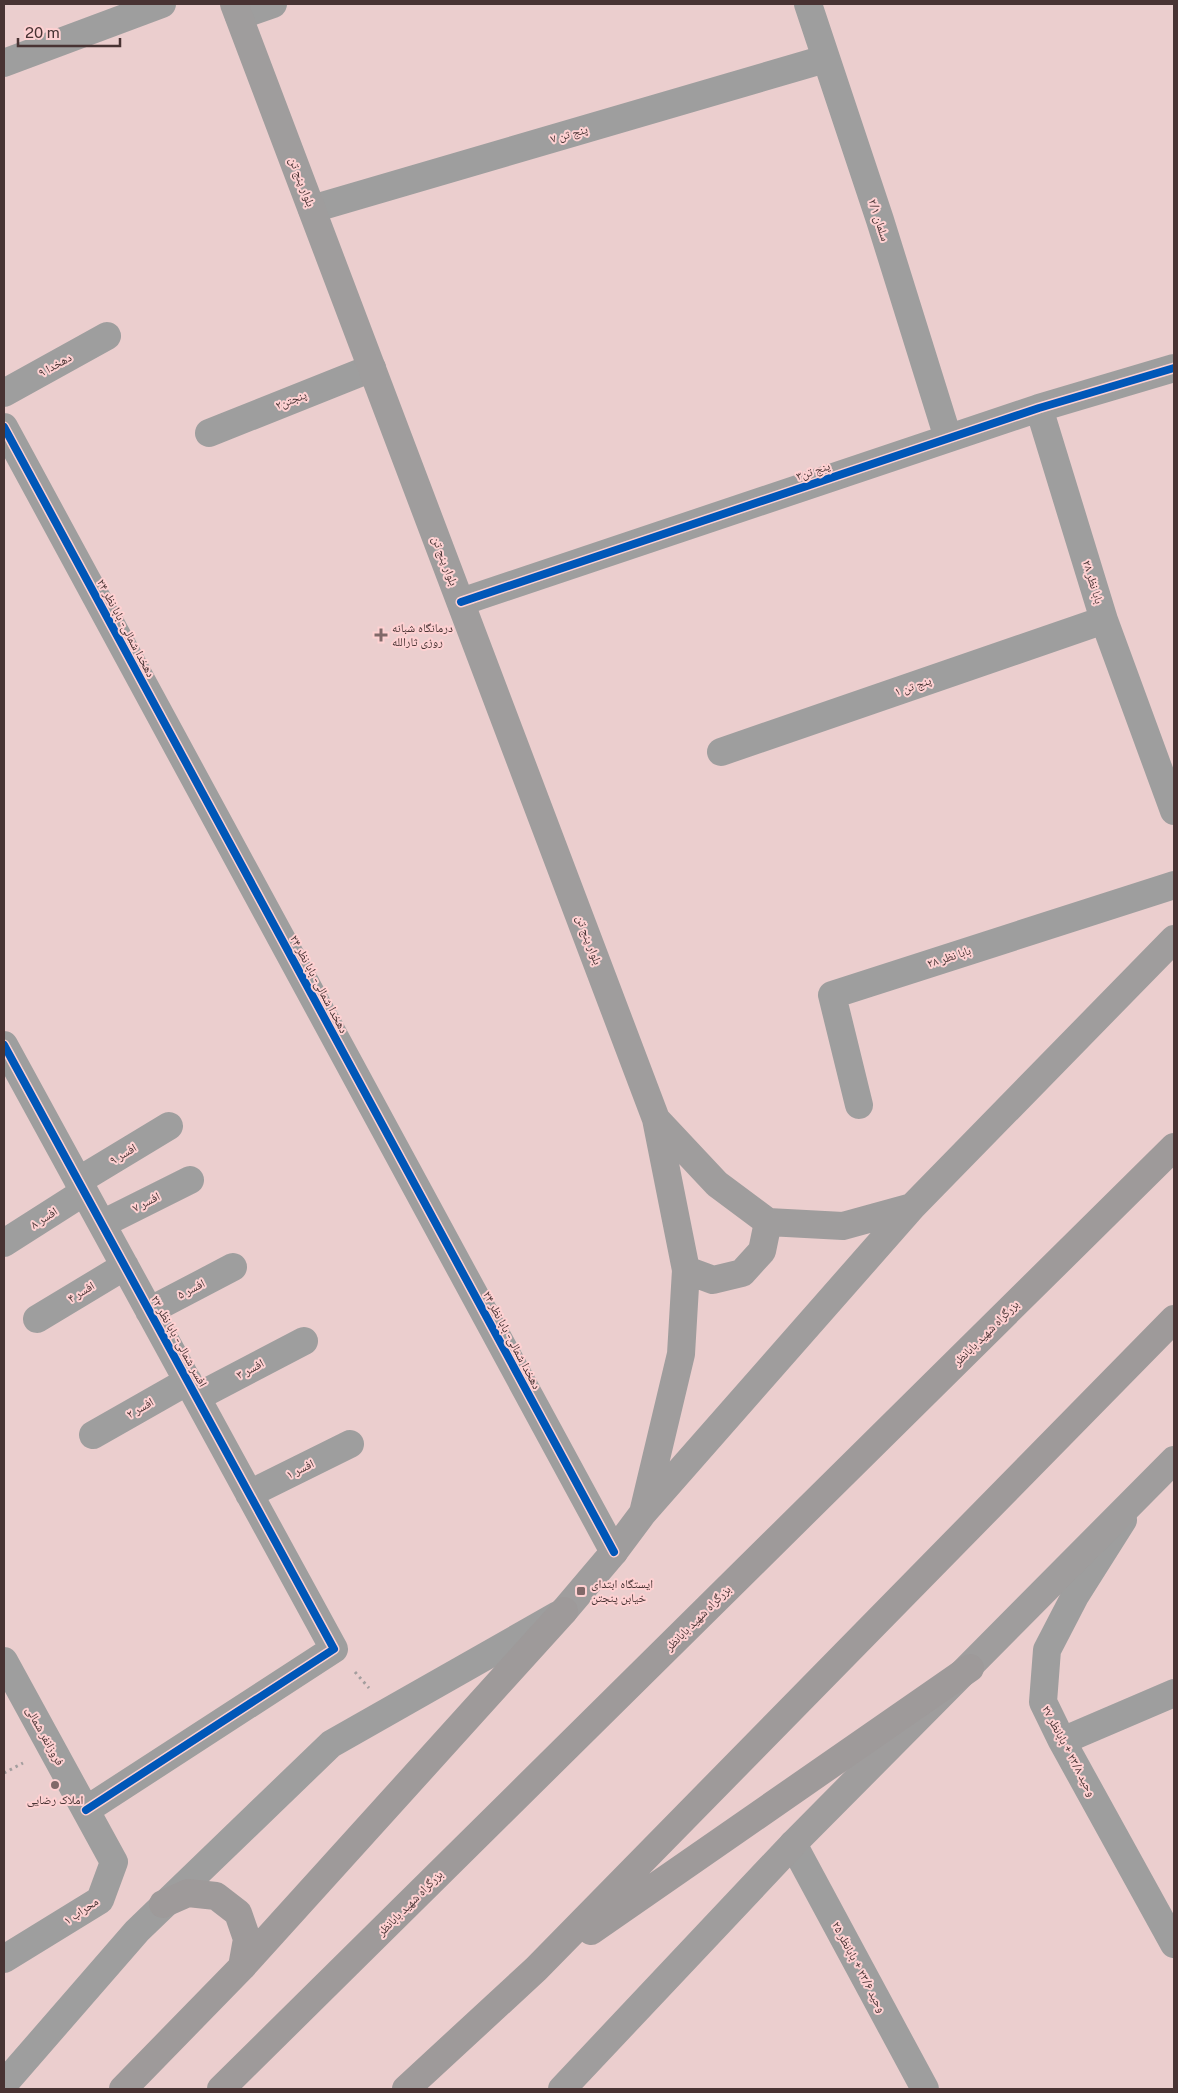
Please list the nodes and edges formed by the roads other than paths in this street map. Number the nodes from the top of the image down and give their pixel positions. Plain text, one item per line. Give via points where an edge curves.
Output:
1 (162, 4) edge
2 (273, 4) edge
3 (808, 4) edge
4 (237, 10) edge
5 (825, 59) junction
6 (4, 62) edge
7 (312, 209) junction
8 (107, 336) dead end
9 (372, 368) junction
10 (1174, 368) edge
11 (4, 393) edge
12 (1039, 408) junction
13 (4, 427) edge
14 (209, 433) dead end
15 (948, 438) junction
16 (461, 602) junction
17 (1104, 620) junction
18 (721, 752) dead end
19 (1174, 811) edge
20 (1174, 885) edge
21 (1171, 943) edge
22 (4, 1045) edge
23 (859, 1105) dead end
24 (656, 1118) junction
25 (169, 1126) dead end
26 (1174, 1147) edge
27 (190, 1180) dead end
28 (81, 1186) junction
29 (912, 1207) junction
30 (768, 1222) junction
31 (102, 1224) junction
32 (4, 1244) edge
33 (125, 1266) junction
34 (233, 1268) dead end
35 (686, 1270) junction
36 (149, 1311) junction
37 (37, 1319) dead end
38 (1174, 1319) edge
39 (304, 1341) dead end
40 (192, 1389) junction
41 (93, 1435) dead end
42 (350, 1444) dead end
43 (1174, 1460) edge
44 (249, 1494) junction
45 (1134, 1502) junction
46 (643, 1513) junction
47 (614, 1552) junction
48 (564, 1611) junction
49 (4, 1661) edge
50 (970, 1668) junction
51 (1174, 1693) edge
52 (1062, 1741) junction
53 (86, 1810) junction
54 (793, 1844) junction
55 (163, 1904) junction
56 (1174, 1944) edge
57 (4, 1959) edge
58 (242, 1967) junction
59 (536, 1969) junction
60 (4, 2084) edge
61 (566, 2088) edge
62 (123, 2089) edge
63 (221, 2089) edge
64 (406, 2089) edge
65 (925, 2089) edge

1 - 6 street
2 - 4 street
3 - 5 street, سلمان ۲/۱
4 - 7 main road, بلوار پنج تن
5 - 7 street, پنج تن ۷
5 - 15 street, سلمان ۲/۱ via 880,220
7 - 9 main road, بلوار پنج تن
8 - 11 street, دهخدا ۹
9 - 14 street, پنجتن۲
9 - 16 main road, بلوار پنج تن
10 - 12 street, پنج تن۳
12 - 15 street, پنج تن۳
12 - 17 street, بابا نظر ۲۸
13 - 47 street, دهخدا شمالی - بابا نظر ۲۴
15 - 16 street, پنج تن۳
16 - 24 main road, بلوار پنج تن
17 - 18 street, پنج تن ۱
17 - 19 street, بابا نظر ۲۸
20 - 23 street, بابا نظر ۲۸ via 832,995
21 - 29 main road
22 - 28 street, افسر شمالی - بابا نظر ۲۲
24 - 30 main road via 717,1184
24 - 35 main road
25 - 28 street, افسر ۹
26 - 63 highway, بزرگراه شهید بابانظر
27 - 31 street, افسر ۷
28 - 31 street, افسر شمالی - بابا نظر ۲۲
28 - 32 street, افسر ۸
29 - 30 main road via 843,1226
29 - 46 main road
30 - 35 main road via 762,1251 742,1272 714,1280
31 - 33 street, افسر شمالی - بابا نظر ۲۲
33 - 36 street, افسر شمالی - بابا نظر ۲۲
33 - 37 street, افسر ۴
34 - 36 street, افسر ۵
35 - 46 main road via 681,1354
36 - 40 street, افسر شمالی - بابا نظر ۲۲
38 - 59 highway
39 - 40 street, افسر ۳
40 - 41 street, افسر ۲
40 - 44 street, افسر شمالی - بابا نظر ۲۲
42 - 44 street, افسر ۱
43 - 45 main road
44 - 53 street, افسر شمالی - بابا نظر ۲۲ via 334,1649
45 - 50 main road
45 - 52 street, وحید ۲۳/۸ + بابانظر ۲۷ via 1075,1596 1047,1650 1043,1702
46 - 47 main road
47 - 48 main road
48 - 55 street via 331,1744
48 - 58 highway
49 - 53 street, فروزانفر شمالی
50 - 54 main road
50 - 59 highway
51 - 52 street
52 - 56 street, وحید ۲۳/۸ + بابانظر ۲۷
53 - 57 street, محراب ۱ via 114,1862 100,1900
54 - 61 main road
54 - 65 street, وحید ۲۳/۶ + بابانظر ۲۵
55 - 58 highway via 188,1892 216,1896 238,1913 247,1939
55 - 60 street
58 - 62 highway
59 - 64 highway

